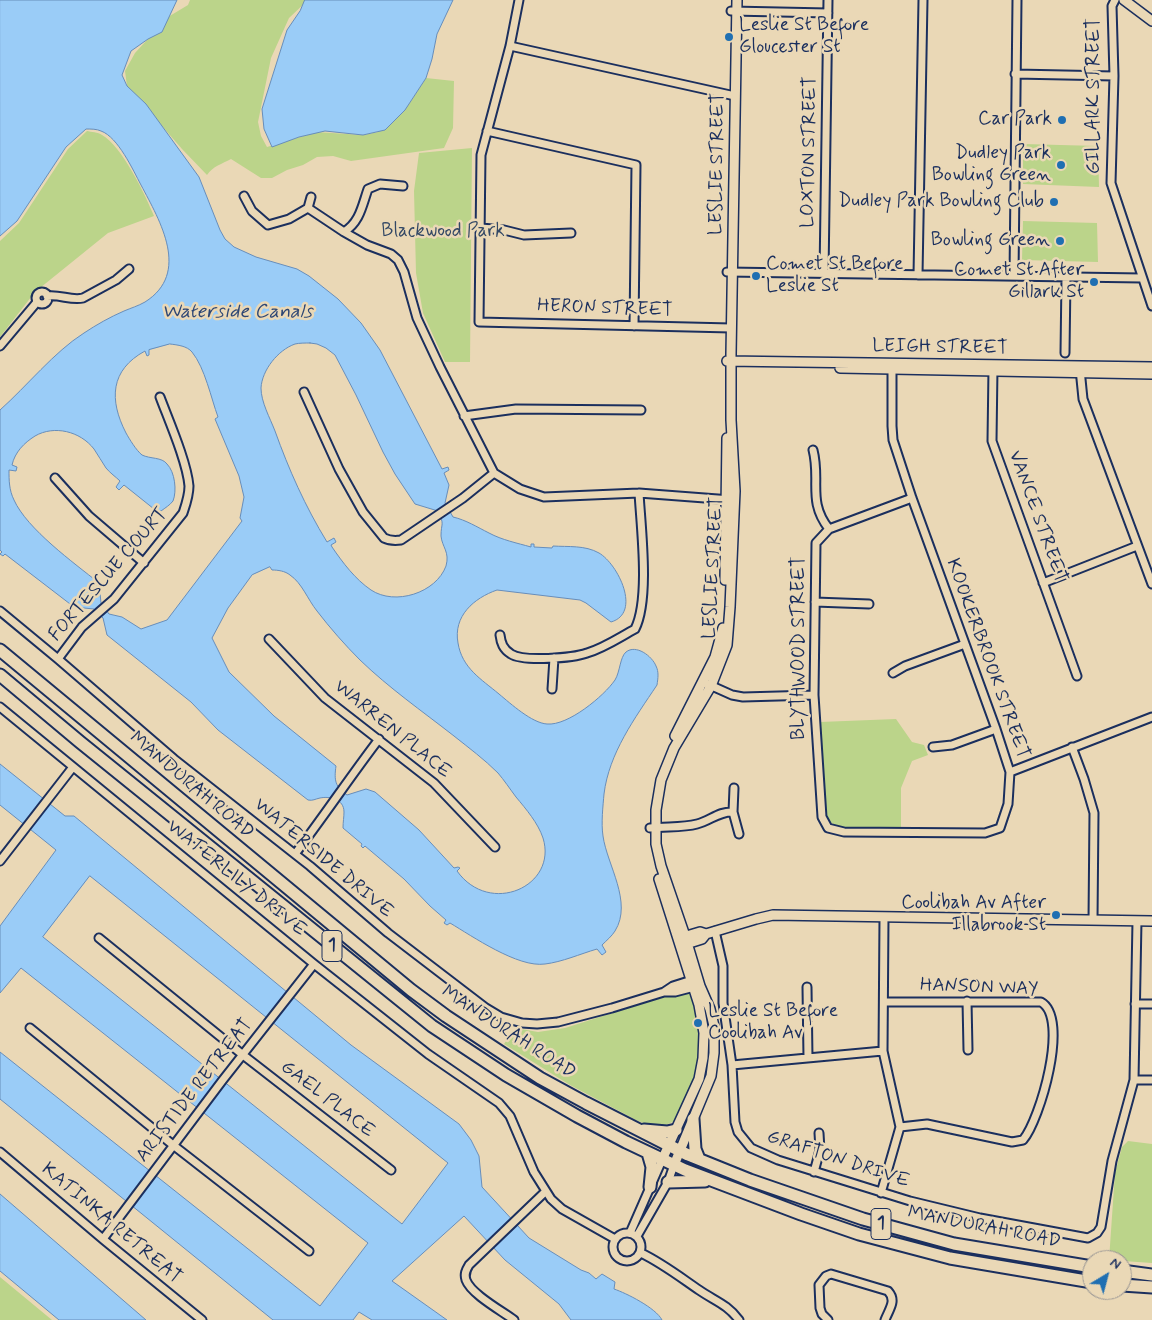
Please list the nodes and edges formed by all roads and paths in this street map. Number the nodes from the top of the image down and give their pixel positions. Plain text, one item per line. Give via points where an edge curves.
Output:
1 (519, 0) edge
2 (731, 0) edge
3 (737, 0) edge
4 (828, 0) edge
5 (923, 0) edge
6 (1017, 0) edge
7 (1114, 0) edge
8 (1124, 0) edge
9 (734, 11) junction
10 (828, 13) junction
11 (1152, 21) edge
12 (510, 46) junction
13 (1015, 74) junction
14 (1114, 76) junction
15 (732, 95) junction
16 (486, 131) junction
17 (403, 186) dead end
18 (244, 196) dead end
19 (311, 197) dead end
20 (308, 208) junction
21 (481, 228) junction
22 (344, 232) junction
23 (571, 233) dead end
24 (129, 269) dead end
25 (729, 272) junction
26 (824, 274) junction
27 (918, 275) junction
28 (1014, 276) junction
29 (1066, 278) junction
30 (1142, 278) junction
31 (1152, 306) edge
32 (634, 326) junction
33 (728, 328) junction
34 (0, 346) edge
35 (1065, 353) dead end
36 (729, 364) junction
37 (892, 366) junction
38 (993, 368) junction
39 (1152, 368) edge
40 (1080, 369) junction
41 (1152, 374) edge
42 (304, 392) dead end
43 (160, 397) dead end
44 (641, 410) dead end
45 (464, 416) junction
46 (813, 450) dead end
47 (494, 473) junction
48 (55, 478) dead end
49 (639, 493) junction
50 (731, 498) junction
51 (912, 498) junction
52 (829, 529) junction
53 (1137, 546) junction
54 (144, 563) junction
55 (1150, 575) edge
56 (1043, 583) junction
57 (1152, 584) edge
58 (815, 602) junction
59 (869, 604) dead end
60 (0, 611) edge
61 (500, 635) dead end
62 (269, 639) dead end
63 (965, 644) junction
64 (0, 650) edge
65 (554, 658) junction
66 (58, 659) junction
67 (893, 673) dead end
68 (0, 675) edge
69 (1077, 676) dead end
70 (707, 684) junction
71 (552, 689) dead end
72 (814, 695) junction
73 (0, 707) edge
74 (1152, 717) edge
75 (996, 729) junction
76 (379, 739) junction
77 (933, 747) dead end
78 (1072, 747) junction
79 (73, 767) junction
80 (1010, 772) junction
81 (734, 788) dead end
82 (734, 812) junction
83 (653, 828) junction
84 (828, 828) joint
85 (738, 834) dead end
86 (495, 847) dead end
87 (295, 854) junction
88 (0, 862) edge
89 (884, 918) junction
90 (1093, 920) junction
91 (1137, 921) junction
92 (1152, 921) edge
93 (715, 931) junction
94 (100, 938) dead end
95 (682, 941) junction
96 (314, 964) junction
97 (695, 983) junction
98 (807, 987) dead end
99 (884, 1002) junction
100 (967, 1002) junction
101 (1135, 1004) junction
102 (1152, 1004) edge
103 (30, 1028) dead end
104 (968, 1050) dead end
105 (883, 1051) junction
106 (242, 1055) junction
107 (808, 1058) junction
108 (732, 1065) junction
109 (1134, 1080) junction
110 (1152, 1080) edge
111 (693, 1119) junction
112 (900, 1127) junction
113 (633, 1128) junction
114 (676, 1130) junction
115 (820, 1134) dead end
116 (173, 1145) junction
117 (674, 1148) junction
118 (0, 1152) edge
119 (648, 1153) junction
120 (699, 1159) junction
121 (662, 1160) junction
122 (674, 1165) junction
123 (391, 1170) dead end
124 (814, 1172) junction
125 (714, 1181) junction
126 (668, 1182) junction
127 (650, 1187) junction
128 (545, 1192) junction
129 (881, 1193) junction
130 (634, 1234) junction
131 (615, 1239) junction
132 (103, 1240) junction
133 (309, 1251) dead end
134 (641, 1253) junction
135 (1082, 1265) edge
136 (1132, 1272) edge
137 (1152, 1274) edge
138 (1082, 1280) edge
139 (1132, 1286) edge
140 (1152, 1288) edge
141 (825, 1319) edge
142 (202, 1320) edge
143 (514, 1320) edge
144 (739, 1320) edge
145 (885, 1320) edge

1 - 12 street
2 - 9 street, LESLIE STREET
3 - 9 street, LESLIE STREET
4 - 10 street, LOXTON STREET
5 - 27 street
6 - 13 street
7 - 14 street, GILLARK STREET
8 - 11 street
9 - 10 street
9 - 15 street, LESLIE STREET
10 - 26 street, LOXTON STREET
12 - 15 street
12 - 16 street
13 - 14 street
13 - 28 street
14 - 30 street, GILLARK STREET via 1111,184
15 - 25 street, LESLIE STREET
16 - 21 street via 480,155
16 - 32 street via 636,165
17 - 22 street via 380,184 368,189 358,218
18 - 20 street via 252,211 268,225 289,219
19 - 20 street
20 - 22 street
21 - 23 street via 524,235
21 - 32 street, HERON STREET via 479,322
22 - 45 street via 398,260 417,318
24 - 34 street via 116,280 77,300 47,296 45,304 37,302
25 - 26 street
25 - 33 street, LESLIE STREET
26 - 27 street
27 - 28 street
28 - 29 street
29 - 30 street
29 - 35 street
30 - 31 street, GILLARK STREET
32 - 33 street, HERON STREET
33 - 36 street, LESLIE STREET
36 - 37 street, LEIGH STREET
36 - 50 street, LESLIE STREET
37 - 38 street, LEIGH STREET
37 - 51 street, KOOKERBROOK STREET via 893,440
38 - 40 street, LEIGH STREET
38 - 56 street, VANCE STREET via 992,441
39 - 40 street, LEIGH STREET
40 - 41 street, LEIGH STREET
40 - 53 street via 1083,398
42 - 47 street via 339,469 363,512 384,538 401,540
43 - 54 street, FORTESCUE COURT via 187,473 189,488 183,513
44 - 45 street via 522,409
45 - 47 street
46 - 52 street via 817,464 816,505 820,518
47 - 49 street via 520,489 544,498
48 - 54 street via 89,516
49 - 50 street
49 - 65 street via 643,564 641,610 635,629 590,652
50 - 70 street, LESLIE STREET via 727,645
51 - 52 street
51 - 63 street, KOOKERBROOK STREET
52 - 58 street, BLYTHWOOD STREET via 816,543
53 - 55 street
53 - 56 street
54 - 66 street, FORTESCUE COURT via 114,600 82,627
55 - 57 street
56 - 69 street, VANCE STREET
58 - 59 street
58 - 72 street, BLYTHWOOD STREET
60 - 66 street, WATERSIDE DRIVE
61 - 65 street via 504,649 516,656
62 - 76 street, WARREN PLACE via 325,698
63 - 67 street
63 - 75 street, KOOKERBROOK STREET
64 - 113 highway, MANDURAH ROAD / 1 via 446,1016 540,1078
65 - 71 street
66 - 87 street, WATERSIDE DRIVE via 174,759
68 - 119 highway, MANDURAH ROAD / 1 via 432,1026 506,1075
70 - 72 street via 732,696
70 - 83 street, LESLIE STREET via 661,780
72 - 84 street, BLYTHWOOD STREET via 820,810
73 - 79 street, WATERLILY DRIVE
74 - 78 street
75 - 77 street via 952,745
75 - 80 street, KOOKERBROOK STREET
76 - 86 street, WARREN PLACE via 434,783
76 - 87 street
78 - 80 street
78 - 90 street via 1094,813
79 - 88 street
79 - 96 street, WATERLILY DRIVE
80 - 84 street, KOOKERBROOK STREET via 1008,804 1000,828 985,834 844,832
81 - 82 street
82 - 83 street via 726,811 699,824
82 - 85 street
83 - 95 street, LESLIE STREET
87 - 97 street, WATERSIDE DRIVE via 388,934 501,1017 522,1023 558,1022 664,992 675,992
89 - 90 street
89 - 93 street via 773,916
89 - 99 street
90 - 91 street
91 - 92 street
91 - 101 street
93 - 95 street via 702,939
93 - 108 street, GRAFTON DRIVE via 723,966 723,1003
94 - 106 street, GAEL PLACE
95 - 97 street, LESLIE STREET
96 - 106 street, ARISTIDE RETREAT
96 - 128 street, WATERLILY DRIVE via 428,1054 499,1103 510,1116
97 - 111 street, LESLIE STREET via 710,1008 714,1053 711,1076
97 - 114 street, LESLIE STREET via 704,1033 703,1058 699,1079
98 - 107 street
99 - 100 street, HANSON WAY
99 - 105 street
100 - 104 street
100 - 112 street, HANSON WAY via 1041,1002 1049,1009 1052,1022 1049,1078 1029,1130 1023,1140 1012,1142 927,1124
101 - 102 street
101 - 109 street
103 - 116 street
105 - 107 street
105 - 112 street
106 - 116 street, ARISTIDE RETREAT
106 - 123 street, GAEL PLACE
107 - 108 street
108 - 124 street, GRAFTON DRIVE via 738,1132 751,1148 760,1153
109 - 110 street
109 - 129 street, GRAFTON DRIVE via 1112,1161 1101,1227 1088,1238 980,1218
111 - 117 street, LESLIE STREET
111 - 120 highway
112 - 129 street
113 - 114 highway via 657,1132
113 - 117 highway, MANDURAH ROAD / 1
114 - 117 street, LESLIE STREET
115 - 124 street
116 - 132 street, ARISTIDE RETREAT
116 - 133 street
117 - 120 highway, MANDURAH ROAD / 1
117 - 121 street, LESLIE STREET
117 - 122 street, LESLIE STREET
118 - 132 street, KATINKA RETREAT
119 - 121 highway, MANDURAH ROAD / 1
119 - 127 highway via 652,1167
120 - 135 highway, MANDURAH ROAD / 1 via 872,1222 954,1244
121 - 122 highway, MANDURAH ROAD / 1
121 - 127 street
122 - 125 highway, MANDURAH ROAD / 1
122 - 126 street
124 - 129 street, GRAFTON DRIVE
125 - 126 highway
125 - 138 highway, MANDURAH ROAD / 1 via 859,1234 950,1258
126 - 130 street
127 - 130 street
128 - 131 street, WATERLILY DRIVE via 562,1209
128 - 143 street via 468,1265 464,1273 475,1292
130 - 131 street via 620,1234
130 - 134 street via 642,1247
131 - 134 street via 613,1251 621,1260 632,1261
132 - 142 street, KATINKA RETREAT
134 - 144 street via 732,1310
136 - 137 highway
139 - 140 highway
141 - 145 street via 820,1308 820,1285 831,1274 888,1291 893,1301

